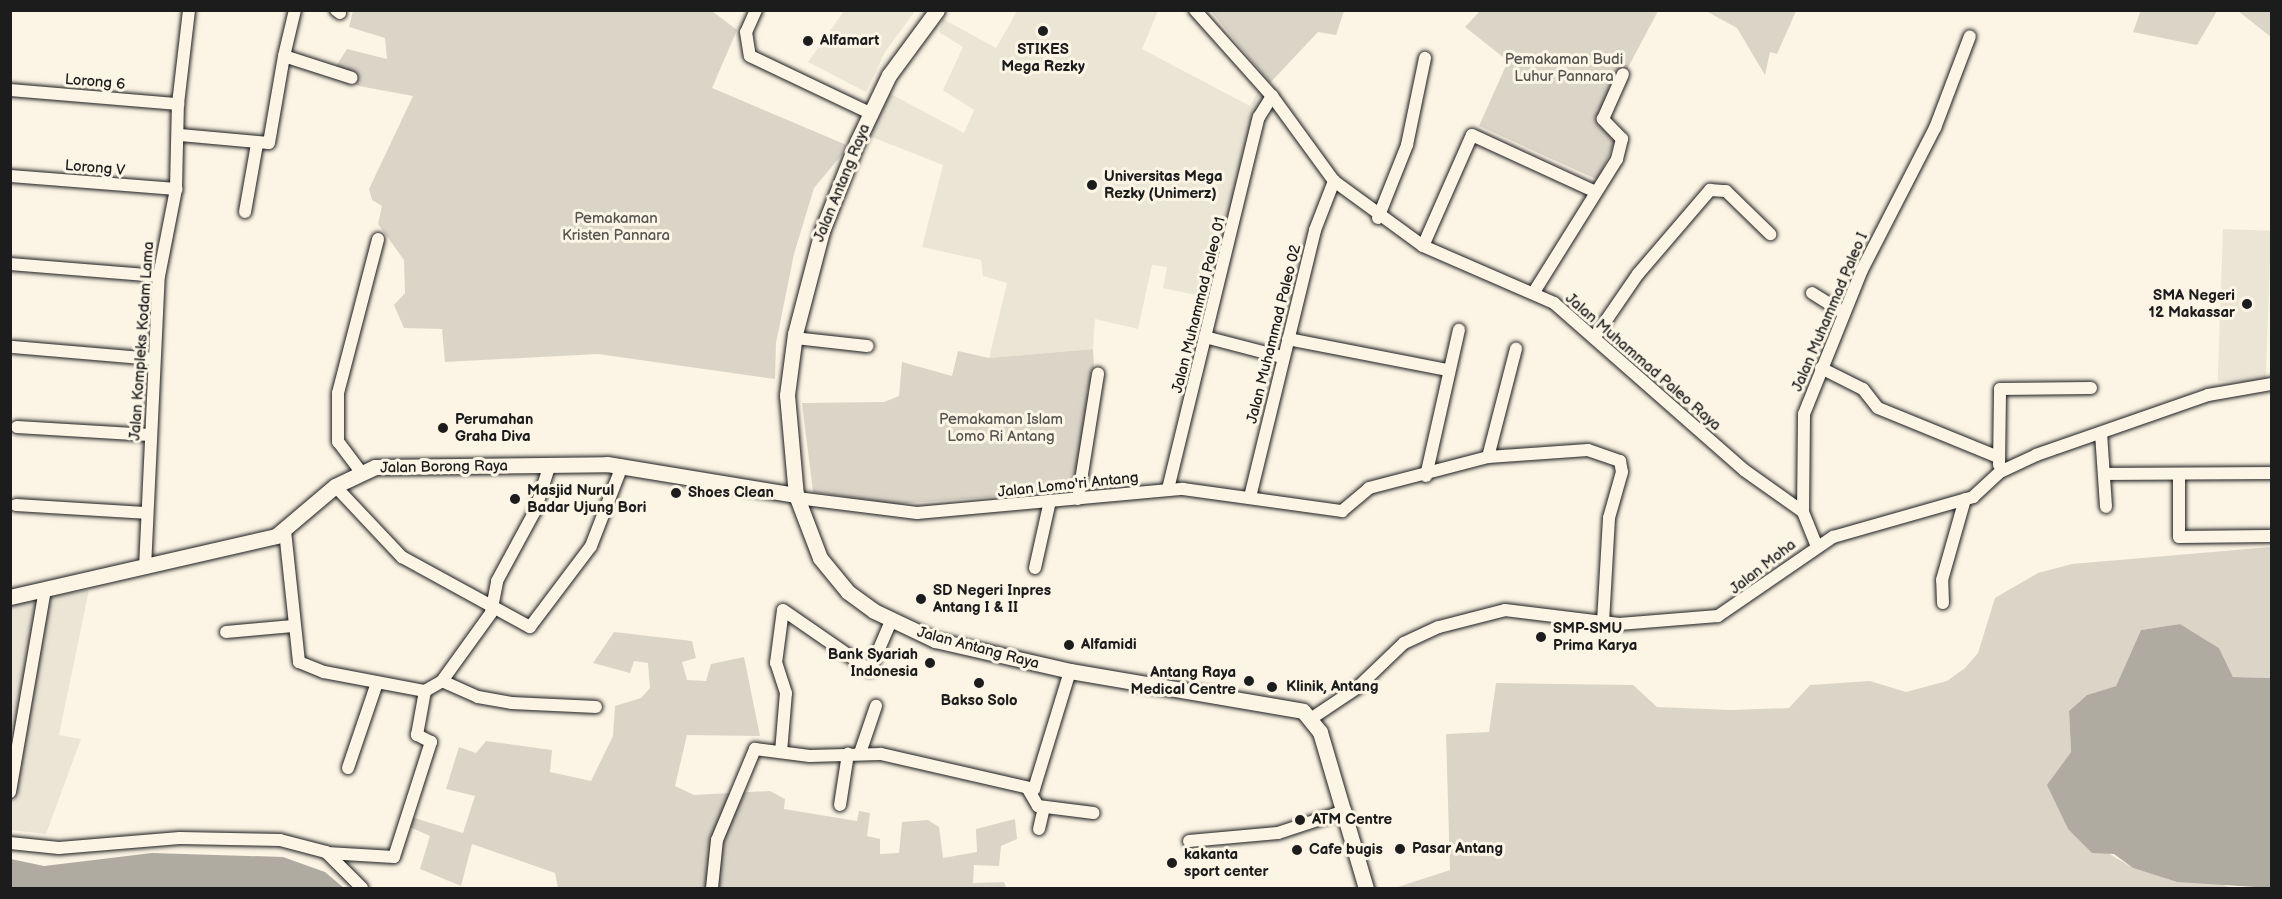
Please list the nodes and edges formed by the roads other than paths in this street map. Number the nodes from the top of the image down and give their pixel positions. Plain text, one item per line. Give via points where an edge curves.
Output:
1 (295, 10) edge
2 (756, 10) edge
3 (937, 10) edge
4 (1195, 10) edge
5 (190, 11) edge
6 (1970, 36) dead end
7 (284, 56) junction
8 (1425, 58) dead end
9 (1623, 74) dead end
10 (352, 78) dead end
11 (10, 90) edge
12 (1272, 96) junction
13 (178, 104) junction
14 (870, 113) junction
15 (180, 135) junction
16 (257, 144) junction
17 (10, 176) edge
18 (1334, 182) junction
19 (176, 189) junction
20 (1596, 192) junction
21 (245, 212) dead end
22 (1378, 218) junction
23 (1770, 234) dead end
24 (378, 239) dead end
25 (1423, 246) junction
26 (10, 264) edge
27 (159, 276) junction
28 (1534, 292) junction
29 (1812, 293) dead end
30 (1844, 313) junction
31 (1459, 330) dead end
32 (1204, 337) junction
33 (795, 338) junction
34 (1594, 338) junction
35 (1288, 339) junction
36 (867, 346) dead end
37 (13, 347) dead end
38 (1516, 349) dead end
39 (1282, 357) junction
40 (153, 359) junction
41 (1821, 368) junction
42 (1448, 370) junction
43 (1098, 374) dead end
44 (2271, 384) edge
45 (2091, 388) dead end
46 (17, 427) dead end
47 (2101, 433) junction
48 (150, 435) junction
49 (1488, 457) junction
50 (1998, 457) junction
51 (550, 464) junction
52 (622, 466) junction
53 (361, 472) junction
54 (2000, 472) junction
55 (2271, 473) edge
56 (2104, 474) junction
57 (2179, 474) junction
58 (1426, 476) junction
59 (335, 486) junction
60 (1168, 489) junction
61 (796, 497) junction
62 (1250, 497) junction
63 (1078, 499) junction
64 (1965, 499) junction
65 (1050, 501) junction
66 (16, 505) dead end
67 (2106, 507) dead end
68 (1803, 512) junction
69 (145, 513) junction
70 (285, 531) junction
71 (2270, 536) dead end
72 (1816, 545) junction
73 (145, 568) junction
74 (1035, 568) dead end
75 (45, 590) junction
76 (10, 597) edge
77 (1943, 603) dead end
78 (494, 607) junction
79 (891, 621) junction
80 (1604, 623) junction
81 (293, 626) junction
82 (226, 632) dead end
83 (1070, 670) junction
84 (442, 681) junction
85 (377, 683) junction
86 (425, 691) junction
87 (876, 706) dead end
88 (596, 707) dead end
89 (1312, 718) junction
90 (781, 752) junction
91 (854, 753) junction
92 (348, 768) dead end
93 (1028, 789) junction
94 (10, 792) edge
95 (840, 805) dead end
96 (1044, 808) junction
97 (1345, 811) junction
98 (1094, 813) dead end
99 (1040, 829) dead end
100 (1189, 841) dead end
101 (10, 843) edge
102 (326, 852) junction
103 (362, 888) edge
104 (712, 888) edge
105 (1366, 888) edge

1 - 7 street
2 - 14 street via 746,32 750,56
3 - 14 main road, Jalan Antang Raya via 889,75
4 - 12 street, Jalan Muhammad Paleo Raya
5 - 13 street, Jalan Kompleks Kodam Lama
6 - 30 street, Jalan Muhammad Paleo I via 1902,201 1876,239
7 - 10 street
7 - 16 street via 270,139
8 - 22 street via 1407,145
9 - 20 street via 1604,119 1622,142
11 - 13 street, Lorong 6
12 - 18 street, Jalan Muhammad Paleo Raya
12 - 32 street, Jalan Muhammad Paleo 01 via 1259,117
13 - 15 street, Jalan Kompleks Kodam Lama
14 - 33 main road, Jalan Antang Raya via 822,231
15 - 16 street
15 - 19 street, Jalan Kompleks Kodam Lama
16 - 21 street
17 - 19 street, Lorong V
18 - 22 street, Jalan Muhammad Paleo Raya
18 - 35 street, Jalan Muhammad Paleo 02 via 1318,219
19 - 27 street, Jalan Kompleks Kodam Lama
20 - 25 street via 1472,135
20 - 28 street
22 - 25 street, Jalan Muhammad Paleo Raya
23 - 34 street via 1726,191 1710,190 1638,274
24 - 53 street via 338,393 338,442
25 - 28 street, Jalan Muhammad Paleo Raya
26 - 27 street
27 - 40 street, Jalan Kompleks Kodam Lama
28 - 34 street, Jalan Muhammad Paleo Raya via 1554,303
29 - 30 street
30 - 41 street, Jalan Muhammad Paleo I
31 - 42 street
32 - 39 street
32 - 60 street, Jalan Muhammad Paleo 01
33 - 36 street
33 - 61 main road, Jalan Antang Raya via 787,395
34 - 68 street, Jalan Muhammad Paleo Raya via 1744,471
35 - 39 street, Jalan Muhammad Paleo 02
35 - 42 street
37 - 40 street
38 - 49 street
39 - 62 street, Jalan Muhammad Paleo 02
40 - 48 street, Jalan Kompleks Kodam Lama
41 - 50 street via 1863,389 1878,408
41 - 68 street, Jalan Muhammad Paleo I via 1801,428
42 - 58 street
43 - 63 street
44 - 47 street, Jalan Moha via 2208,395
45 - 50 street via 2000,389
46 - 48 street
47 - 54 street, Jalan Moha
47 - 56 street
48 - 69 street, Jalan Kompleks Kodam Lama
49 - 58 street
49 - 80 street via 1588,450 1620,461 1622,472 1609,518
50 - 54 street
51 - 52 main road, Jalan Borong Raya
51 - 53 main road, Jalan Borong Raya via 391,466
51 - 78 street via 540,501 497,581
52 - 61 main road, Jalan Borong Raya
52 - 78 street via 591,546 533,626
53 - 59 main road, Jalan Borong Raya
54 - 64 street, Jalan Moha via 1981,493
55 - 57 street
56 - 57 street
56 - 67 street
57 - 71 street via 2179,537
58 - 62 street, Jalan Lomo'ri Antang via 1369,488 1342,511
59 - 70 main road, Jalan Borong Raya
59 - 78 street via 402,557
60 - 62 street, Jalan Lomo'ri Antang
60 - 63 street, Jalan Lomo'ri Antang
61 - 65 street, Jalan Lomo'ri Antang via 917,513
61 - 79 main road, Jalan Antang Raya via 830,574
63 - 65 street, Jalan Lomo'ri Antang
64 - 72 street, Jalan Moha
64 - 77 street via 1942,580
65 - 74 street
66 - 69 street
68 - 72 street
69 - 73 street, Jalan Kompleks Kodam Lama
70 - 73 main road, Jalan Borong Raya
70 - 81 street
72 - 80 street, Jalan Moha via 1742,604 1718,616 1696,622
73 - 75 main road, Jalan Borong Raya
75 - 76 main road, Jalan Borong Raya
75 - 94 street
78 - 84 street
79 - 83 main road, Jalan Antang Raya via 935,640
79 - 90 street via 870,670 785,610 777,648 777,676 786,693
80 - 89 street, Jalan Moha via 1537,610 1465,618 1404,643 1357,688
81 - 82 street
81 - 85 street via 302,664
83 - 89 main road, Jalan Antang Raya via 1281,704
83 - 93 street via 1036,787
84 - 86 street
84 - 88 street via 478,696 520,703
85 - 86 street
85 - 92 street
86 - 102 street via 417,735 431,742 394,857
87 - 91 street
89 - 97 main road
90 - 91 street
90 - 104 street via 760,747 748,759 740,791 717,840
91 - 93 street via 896,756
91 - 95 street
93 - 96 street via 1033,803
96 - 98 street
96 - 99 street
97 - 100 street via 1308,819 1286,831
97 - 105 main road
101 - 102 street via 59,848 238,837
102 - 103 street

